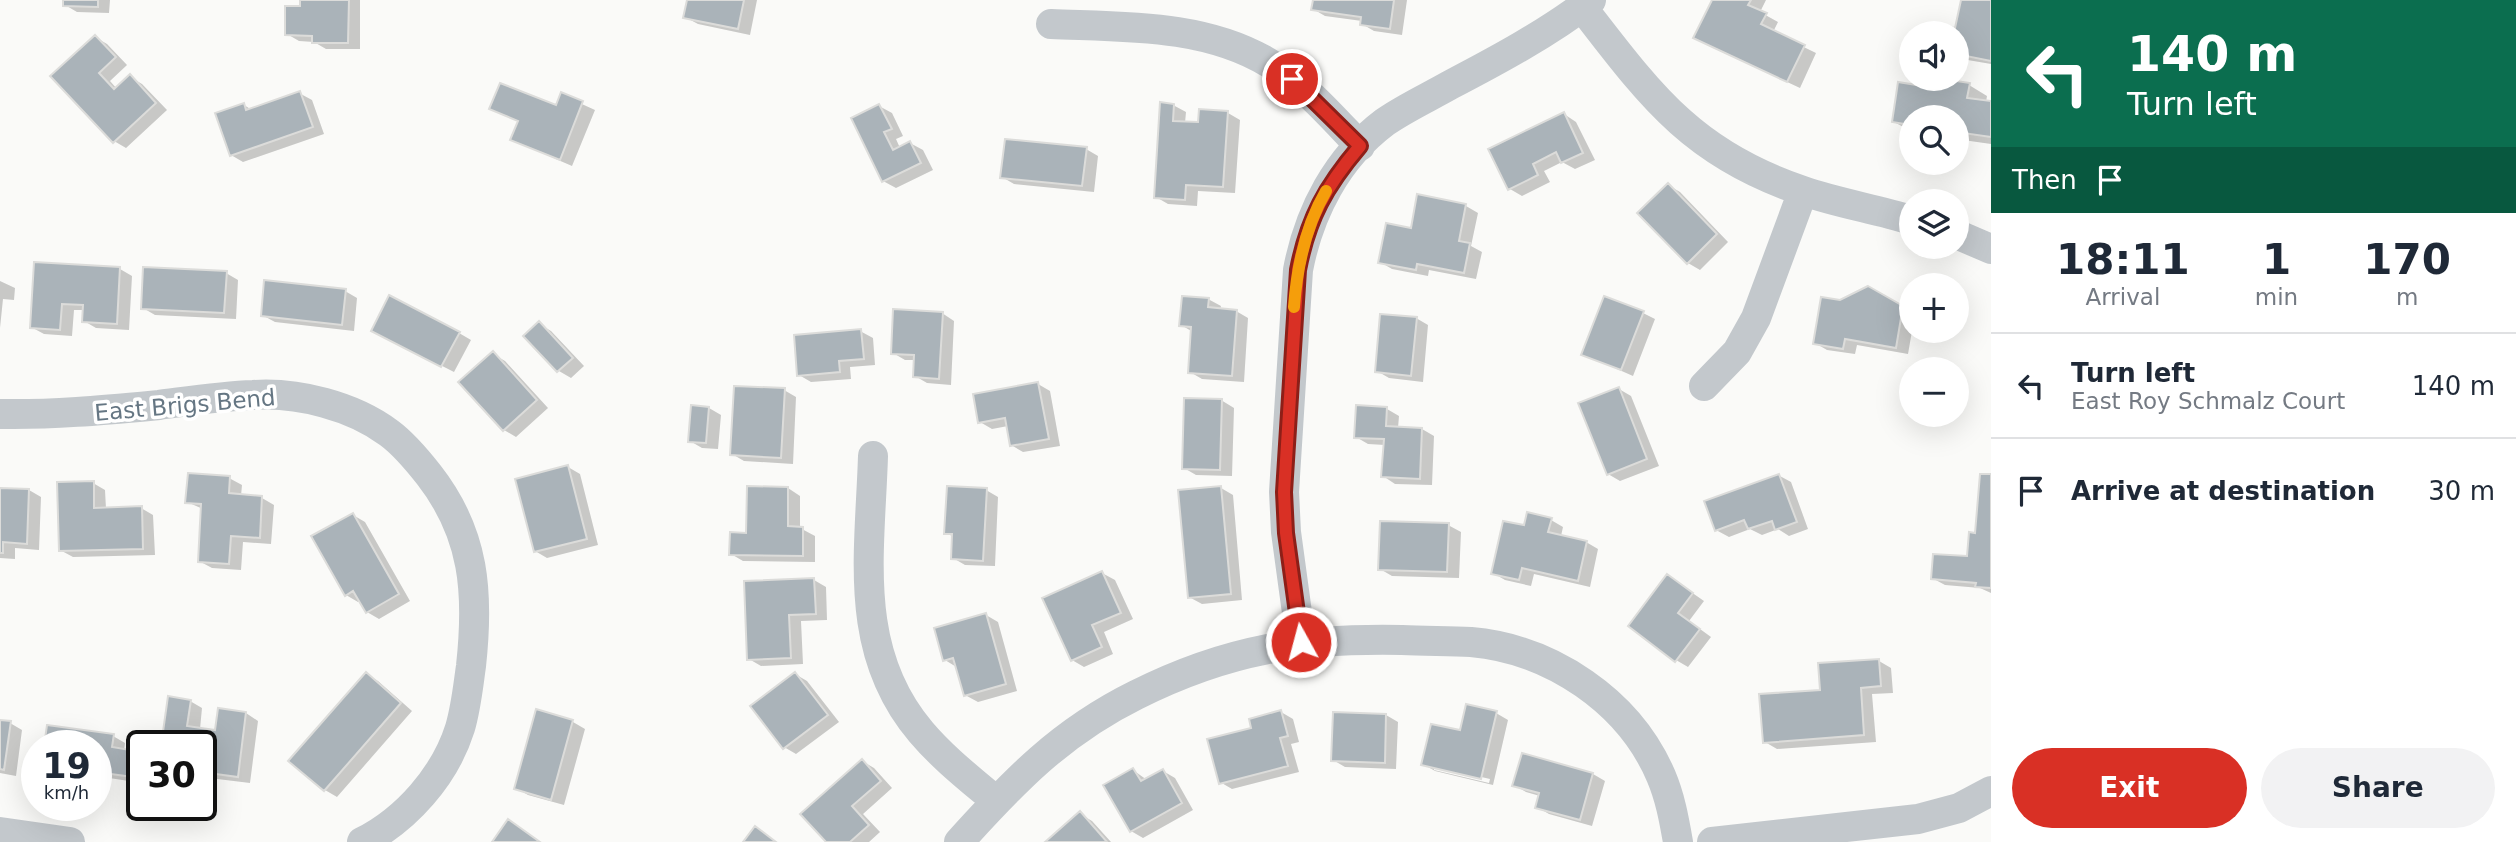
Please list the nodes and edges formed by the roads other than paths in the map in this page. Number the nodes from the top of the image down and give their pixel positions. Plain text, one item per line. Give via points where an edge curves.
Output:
1 (1587, 3) edge
2 (1051, 24) dead end
3 (1360, 146) junction
4 (1803, 191) junction
5 (1899, 217) edge
6 (1969, 240) edge
7 (1991, 250) edge
8 (1704, 386) dead end
9 (0, 414) edge
10 (873, 456) dead end
11 (1301, 642) junction
12 (1991, 791) edge
13 (996, 802) junction
14 (0, 832) edge
15 (70, 842) edge
16 (362, 842) edge
17 (959, 842) edge
18 (1678, 842) edge
19 (1712, 842) edge

1 - 3 street via 1499,59 1385,122
1 - 4 street via 1639,80 1688,131 1741,165
2 - 3 street via 1185,33 1243,50 1292,79
3 - 11 street via 1316,207 1304,240 1296,290 1284,492
4 - 5 street
4 - 8 street via 1756,318 1737,352
6 - 7 street
9 - 16 street, East Brigs Bend via 79,413 255,394 286,396 358,415 390,433 419,463 443,492 462,527 471,564 474,641 467,695 460,729 429,786 405,812
10 - 13 street via 869,595 881,661 921,732
11 - 13 street via 1231,657 1135,696 1054,747
11 - 18 street via 1472,643 1531,656 1564,670 1606,700 1647,749 1671,803
12 - 19 street via 1918,819
13 - 17 street
14 - 15 street

